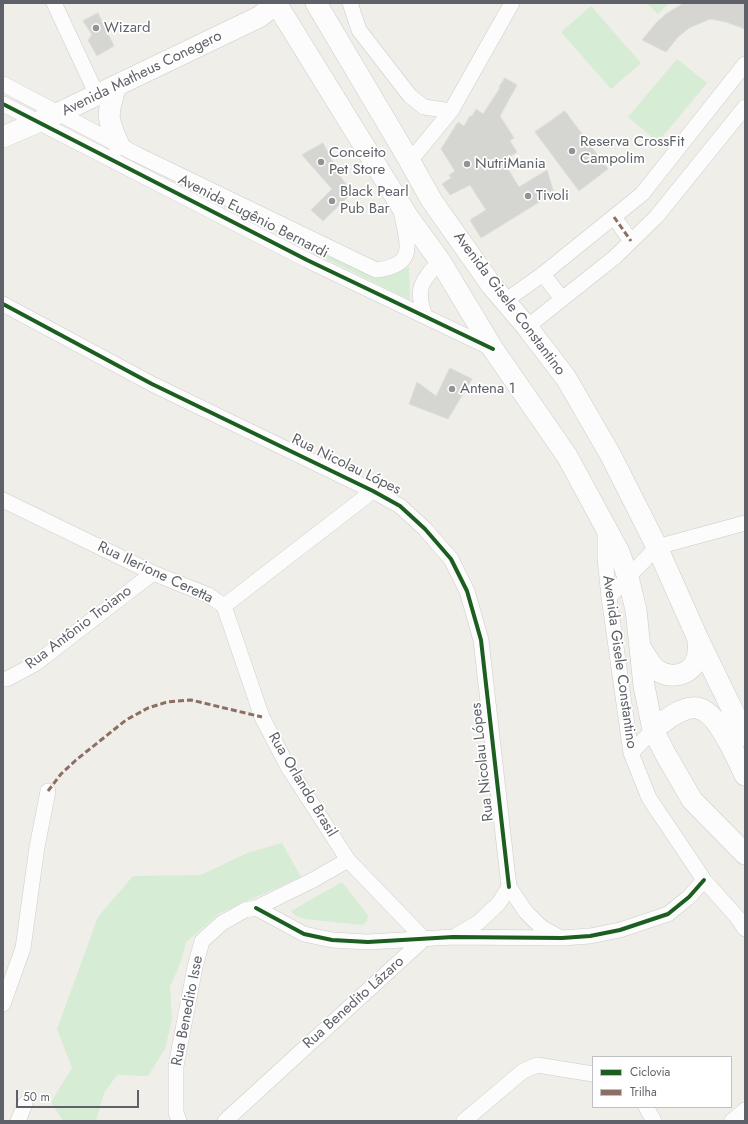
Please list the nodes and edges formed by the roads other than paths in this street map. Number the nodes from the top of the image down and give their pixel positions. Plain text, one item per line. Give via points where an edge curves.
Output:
1 (54, 3) edge
2 (276, 3) edge
3 (316, 3) edge
4 (350, 3) edge
5 (512, 3) edge
6 (745, 64) edge
7 (3, 84) edge
8 (116, 86) junction
9 (97, 95) junction
10 (3, 104) edge
11 (745, 107) edge
12 (451, 111) junction
13 (59, 113) junction
14 (40, 122) junction
15 (3, 137) edge
16 (119, 145) junction
17 (410, 161) junction
18 (399, 202) junction
19 (614, 217) junction
20 (631, 241) junction
21 (440, 261) junction
22 (542, 274) junction
23 (562, 299) junction
24 (505, 301) junction
25 (3, 304) edge
26 (425, 316) junction
27 (527, 327) junction
28 (493, 349) junction
29 (373, 491) junction
30 (3, 500) edge
31 (745, 523) edge
32 (605, 527) junction
33 (658, 547) junction
34 (154, 573) junction
35 (628, 577) junction
36 (609, 597) junction
37 (224, 606) junction
38 (698, 639) junction
39 (640, 647) junction
40 (3, 679) edge
41 (654, 730) junction
42 (745, 736) edge
43 (631, 753) junction
44 (745, 775) edge
45 (48, 791) dead end
46 (745, 854) edge
47 (348, 860) junction
48 (704, 880) junction
49 (508, 887) junction
50 (256, 908) junction
51 (745, 929) edge
52 (453, 937) junction
53 (562, 938) junction
54 (424, 939) junction
55 (3, 1004) edge
56 (592, 1074) edge
57 (25, 1104) dead end
58 (647, 1108) edge
59 (745, 1110) edge
60 (18, 1121) edge
61 (179, 1121) edge
62 (225, 1121) edge
63 (464, 1121) edge
64 (654, 1121) edge
65 (732, 1121) edge

1 - 9 street
2 - 8 main road, Avenida Matheus Conegero via 259,17
2 - 18 main road, Avenida Gisele Constantino
3 - 17 main road, Avenida Gisele Constantino
4 - 12 street via 359,30 410,96 424,107
5 - 12 street
6 - 19 street via 642,194
7 - 13 street, Avenida Eugênio Bernardi
8 - 9 main road, Avenida Matheus Conegero
8 - 16 main road via 108,112 110,126
9 - 13 main road, Avenida Matheus Conegero
10 - 14 street, Avenida Eugênio Bernardi
11 - 20 street via 657,216
12 - 17 street
13 - 14 main road, Avenida Matheus Conegero
13 - 16 street, Avenida Eugênio Bernardi
14 - 15 main road, Avenida Matheus Conegero
14 - 26 street, Avenida Eugênio Bernardi via 308,260
16 - 18 street, Avenida Eugênio Bernardi via 376,270 399,264 406,256 407,246
17 - 24 main road, Avenida Gisele Constantino via 432,201
18 - 21 main road, Avenida Gisele Constantino
19 - 20 street
19 - 22 street
20 - 23 street
21 - 24 main road via 450,259 488,296 497,302
21 - 26 street via 426,276 421,288 420,302
21 - 28 main road, Avenida Gisele Constantino
22 - 23 street
22 - 24 street
23 - 27 street
24 - 27 main road, Avenida Gisele Constantino
25 - 29 street, Rua Nicolau Lópes via 152,384
26 - 28 street, Avenida Eugênio Bernardi
27 - 33 main road, Avenida Gisele Constantino via 566,378 610,454
28 - 32 main road, Avenida Gisele Constantino via 567,456
29 - 37 street, Rua Ilerione Ceretta
29 - 49 street, Rua Nicolau Lópes via 400,506 425,530 451,560 467,591 481,640
30 - 34 street, Rua Ilerione Ceretta
31 - 33 street
32 - 35 main road, Avenida Gisele Constantino via 619,552
32 - 36 street, Avenida Gisele Constantino
33 - 35 street, Avenida Gisele Constantino
33 - 38 main road, Avenida Gisele Constantino
34 - 37 street, Rua Ilerione Ceretta via 208,594
34 - 40 street, Rua Antônio Troiano via 36,664
35 - 36 street
35 - 39 main road, Avenida Gisele Constantino via 636,610
36 - 43 street, Avenida Gisele Constantino
37 - 47 street, Rua Orlando Brasil via 262,717 288,768
38 - 39 main road via 698,657 693,667 682,675 669,675 656,670
38 - 42 main road, Avenida Gisele Constantino
39 - 41 main road, Avenida Gisele Constantino via 644,686
41 - 43 street
41 - 44 main road via 676,714 688,709 698,708 709,713 717,721
41 - 46 main road, Avenida Gisele Constantino via 692,800
43 - 48 street, Avenida Gisele Constantino via 649,798
45 - 55 street via 37,847 23,948
47 - 50 street, Rua Benedito Isse
47 - 54 street, Rua Orlando Brasil
48 - 51 street, Avenida Gisele Constantino
48 - 53 street via 668,914 620,930
49 - 52 street via 499,902 479,922
49 - 53 street, Rua Nicolau Lópes via 540,927
50 - 54 street, Rua Benedito Lázaro via 304,934 332,940 368,942
50 - 61 street, Rua Benedito Isse via 244,910 222,922 202,941 176,1066 176,1112
52 - 53 street
52 - 54 street
54 - 62 street, Rua Benedito Lázaro
56 - 63 street via 537,1065 523,1071
57 - 60 street
58 - 64 street
59 - 65 street

